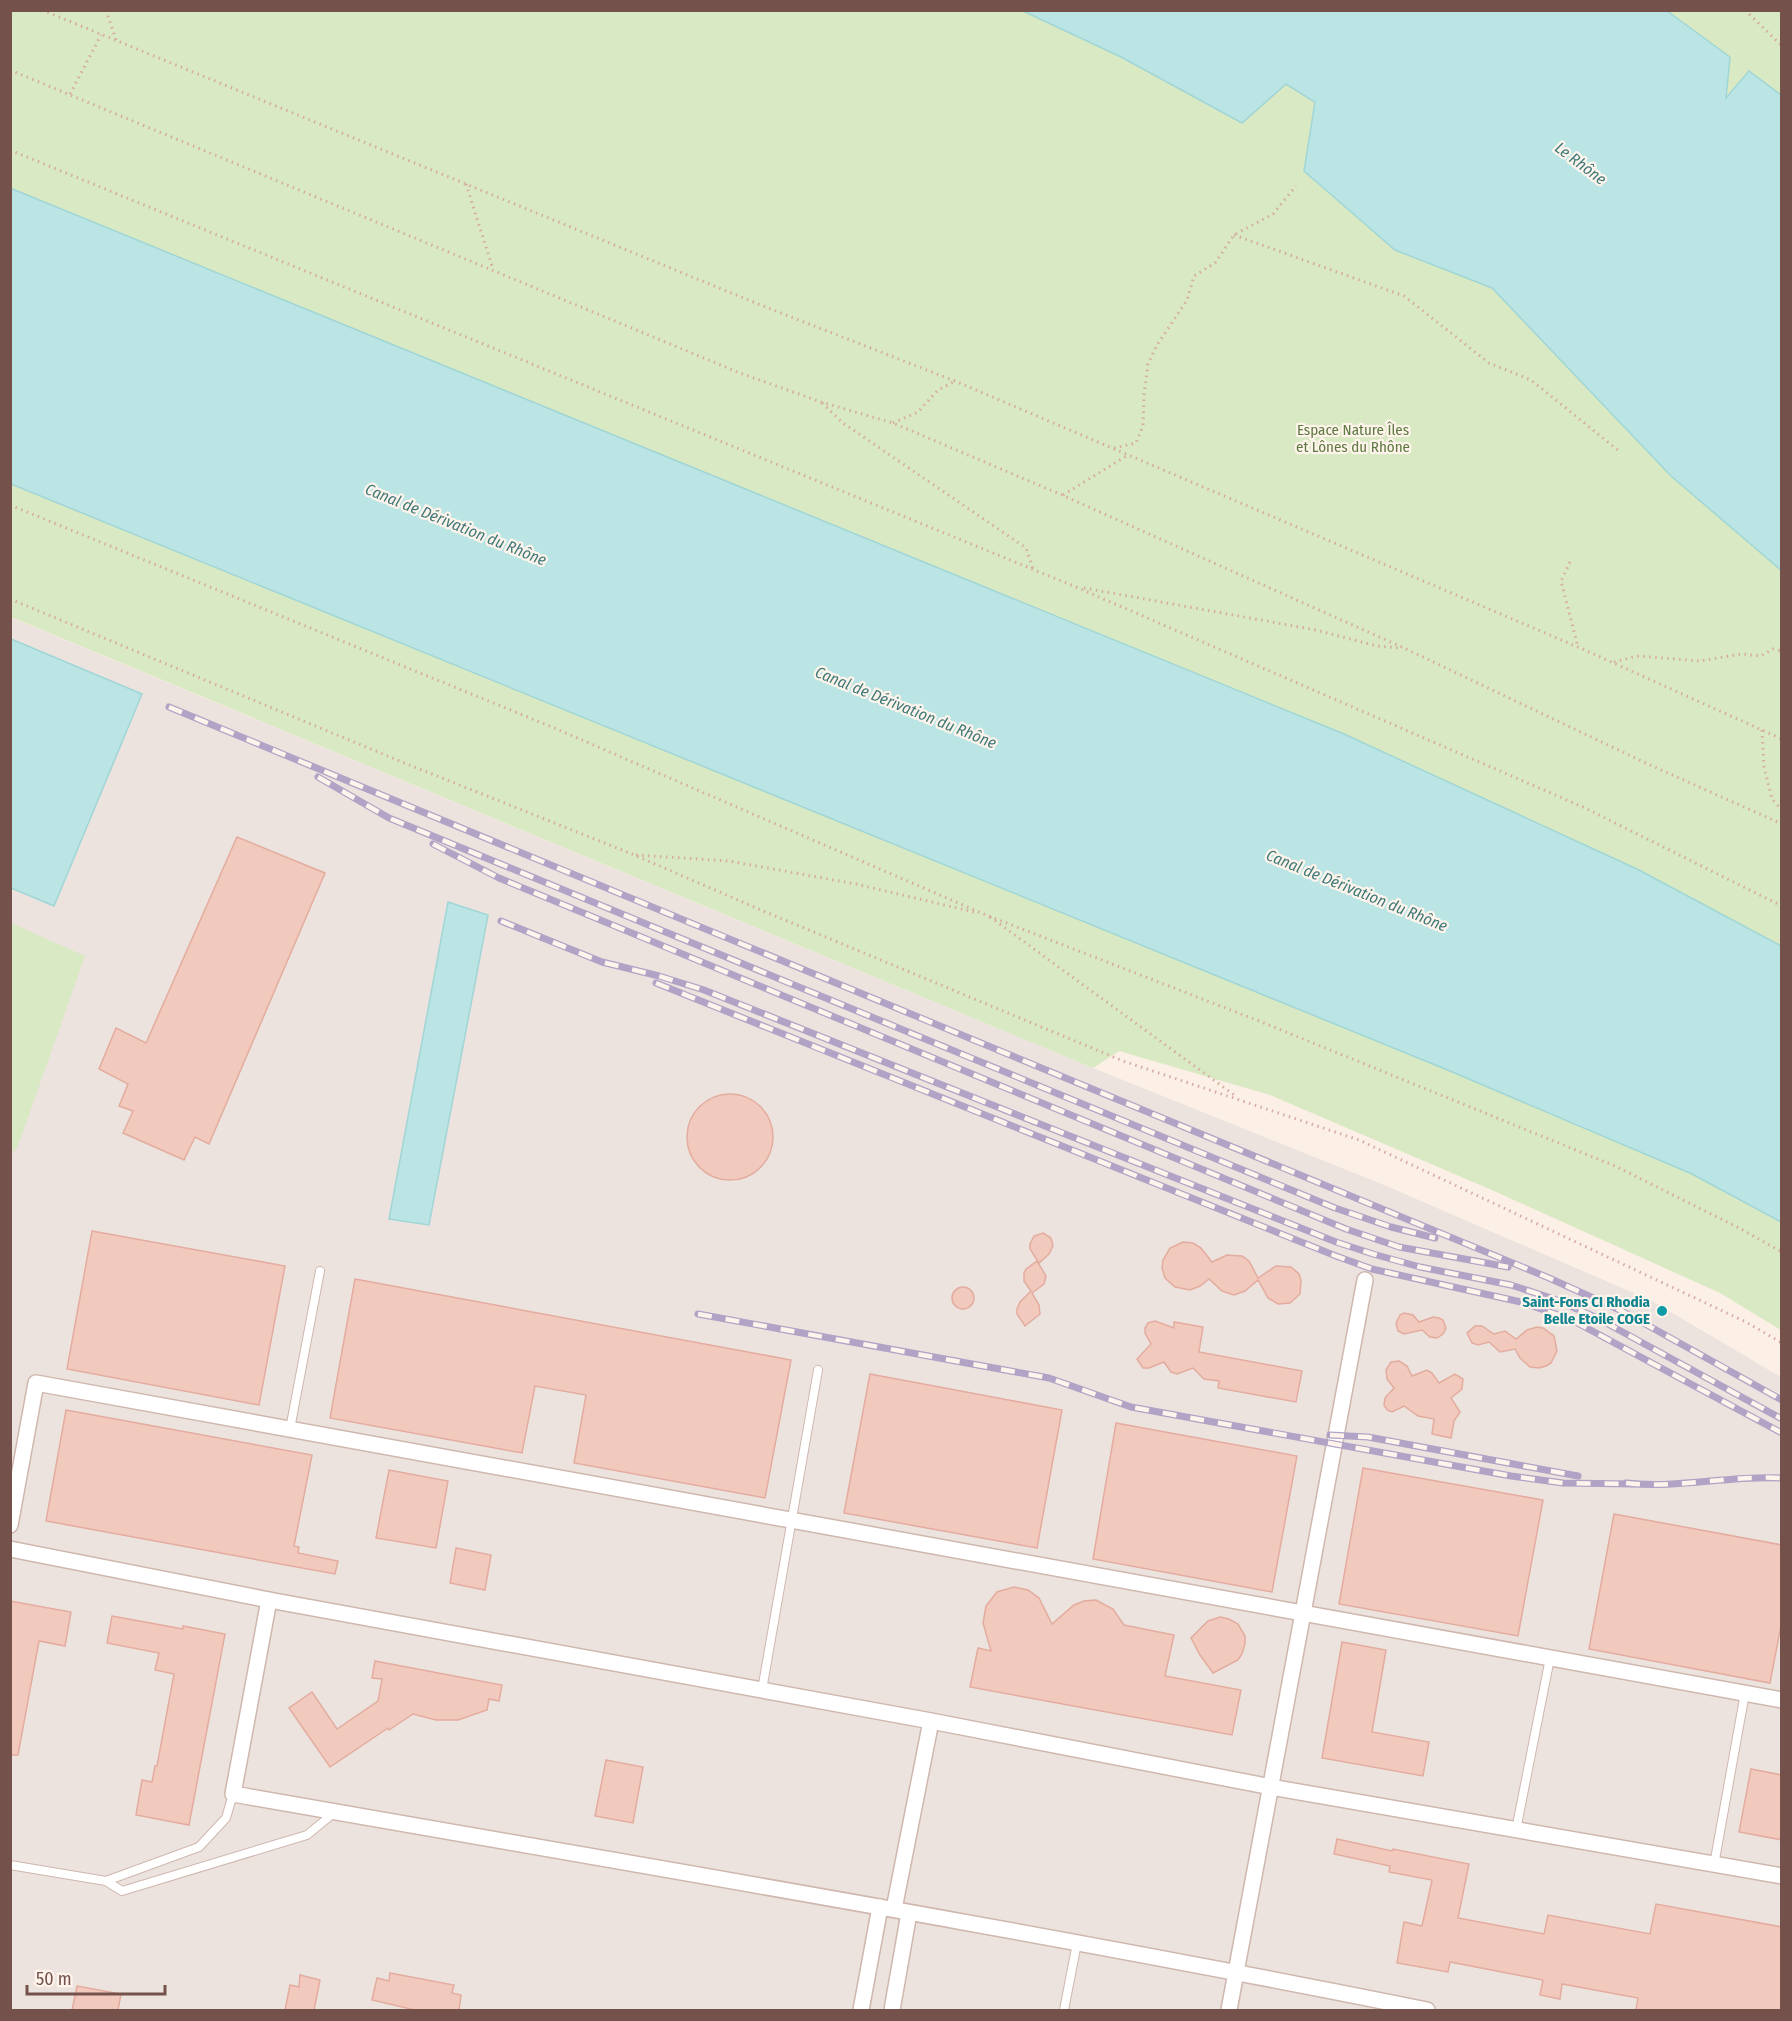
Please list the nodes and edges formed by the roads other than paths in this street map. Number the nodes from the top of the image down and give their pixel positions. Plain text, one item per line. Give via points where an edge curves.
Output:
1 (320, 1271) dead end
2 (1365, 1280) dead end
3 (818, 1370) dead end
4 (290, 1429) junction
5 (791, 1520) junction
6 (10, 1525) edge
7 (10, 1549) edge
8 (269, 1600) junction
9 (1304, 1612) junction
10 (1550, 1657) junction
11 (762, 1690) junction
12 (1745, 1693) junction
13 (1782, 1700) edge
14 (931, 1720) junction
15 (1271, 1787) junction
16 (233, 1794) junction
17 (335, 1812) junction
18 (1515, 1830) junction
19 (10, 1865) edge
20 (1714, 1865) junction
21 (1782, 1876) edge
22 (106, 1881) junction
23 (887, 1908) junction
24 (909, 1912) junction
25 (1077, 1943) junction
26 (1236, 1972) junction
27 (861, 2010) edge
28 (892, 2010) edge
29 (1064, 2010) edge
30 (1229, 2010) edge
31 (1427, 2010) edge

1 - 4 lane
2 - 9 street
3 - 5 lane
4 - 5 street
4 - 6 street via 36,1383
5 - 9 street
5 - 11 lane
7 - 8 street
8 - 11 street
8 - 16 street
9 - 10 street
9 - 15 street
10 - 12 street
10 - 18 lane
11 - 14 street
12 - 13 street
12 - 20 lane
14 - 15 street
14 - 23 street
15 - 18 street
15 - 26 street
16 - 17 street
16 - 22 lane via 226,1818 199,1847
17 - 22 lane via 307,1835 133,1888 122,1891
17 - 23 street
18 - 20 street
19 - 22 lane
20 - 21 street
23 - 24 street
23 - 27 street
24 - 25 street
24 - 28 street
25 - 26 street
25 - 29 lane
26 - 30 street
26 - 31 street

